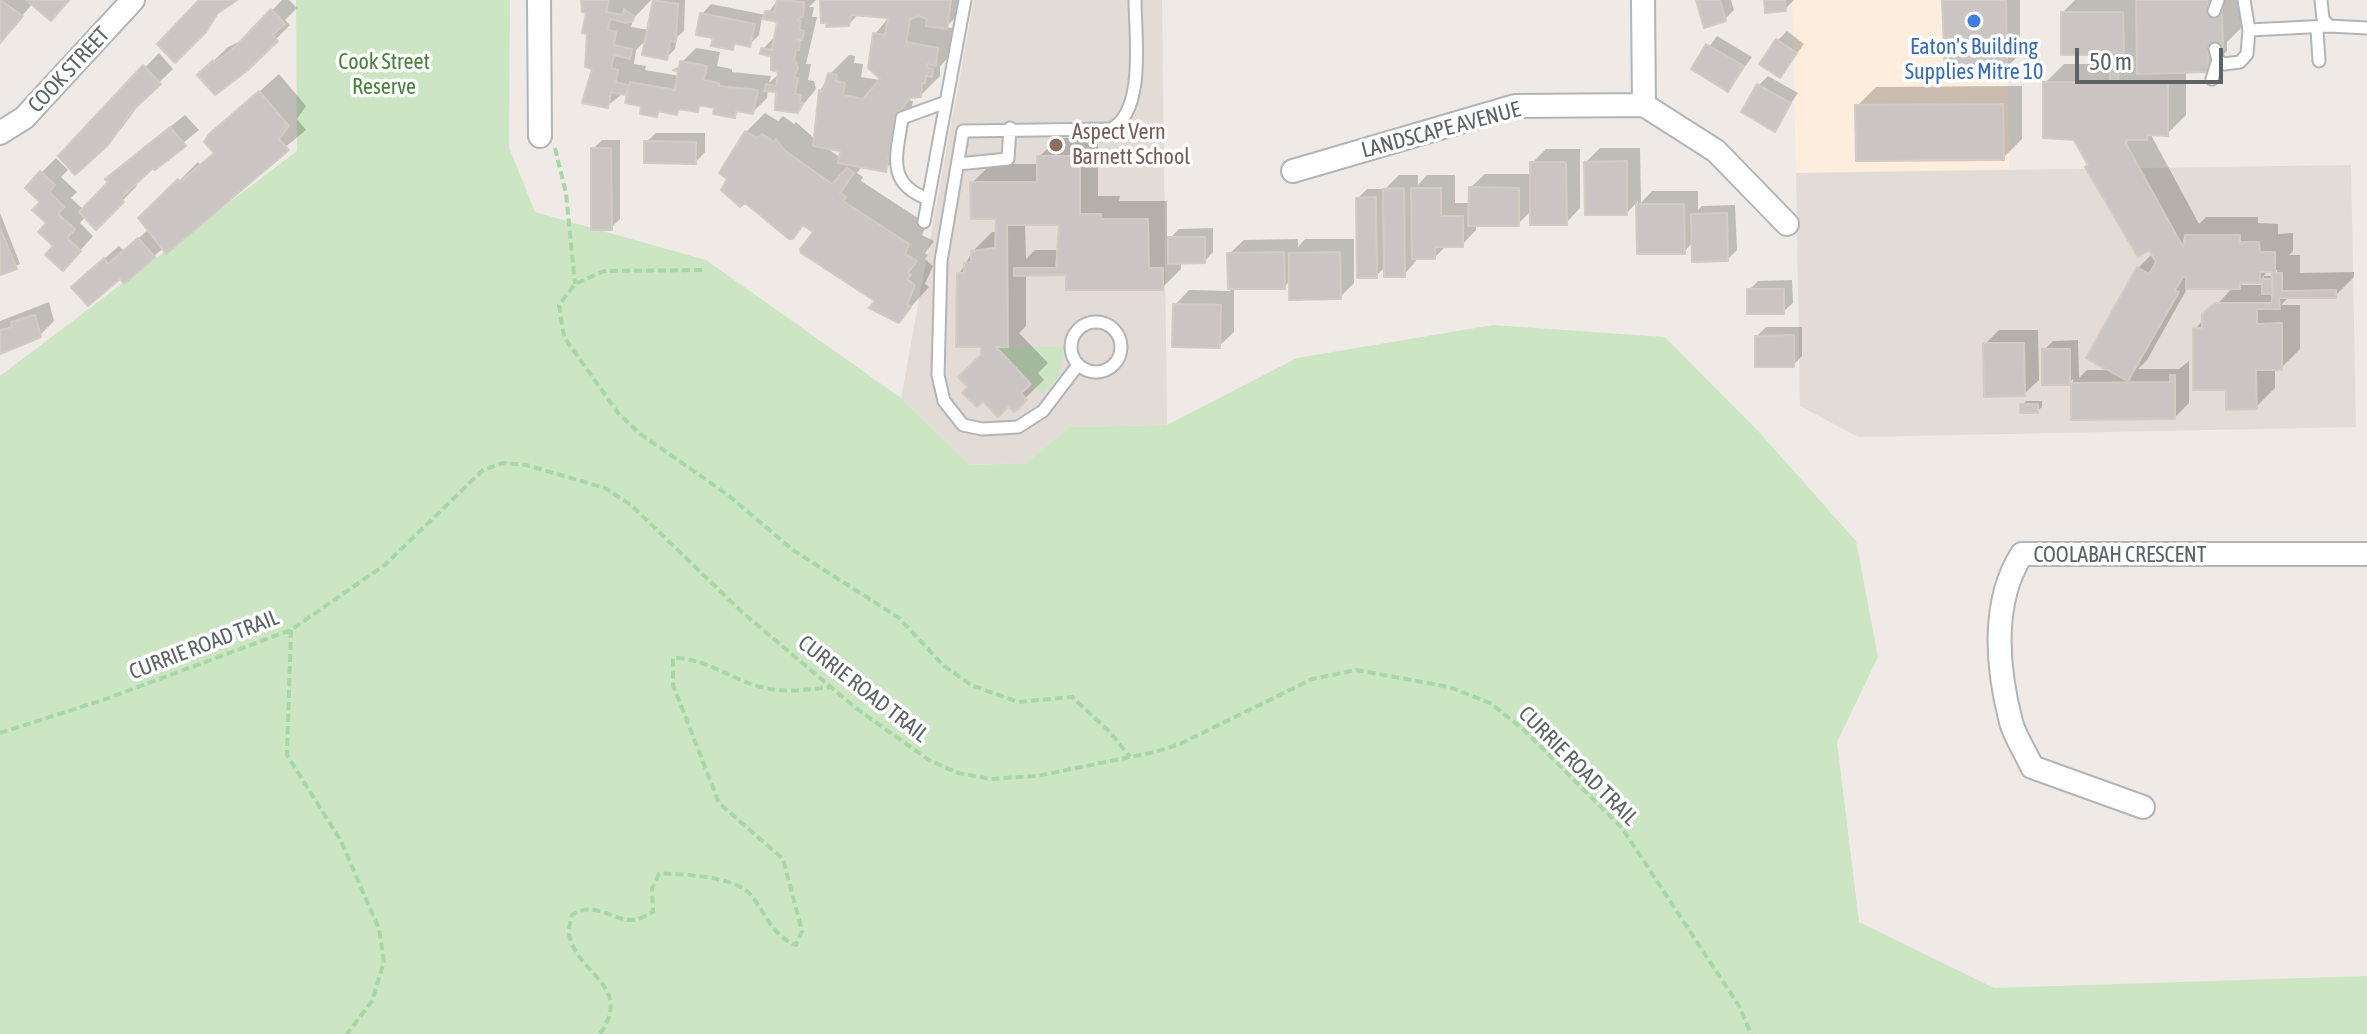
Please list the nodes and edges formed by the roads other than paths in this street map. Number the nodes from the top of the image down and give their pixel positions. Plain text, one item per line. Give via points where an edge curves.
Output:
1 (133, 0) edge
2 (539, 0) edge
3 (965, 0) edge
4 (1135, 0) edge
5 (1643, 0) edge
6 (2244, 0) edge
7 (2321, 0) edge
8 (2323, 27) junction
9 (2367, 28) edge
10 (2249, 30) junction
11 (2319, 61) dead end
12 (2212, 79) dead end
13 (946, 102) junction
14 (1644, 105) junction
15 (1010, 128) junction
16 (0, 133) edge
17 (540, 136) road end
18 (958, 164) junction
19 (1293, 171) dead end
20 (928, 199) junction
21 (924, 222) dead end
22 (1787, 224) dead end
23 (1078, 365) junction
24 (2367, 554) edge
25 (2143, 807) dead end

1 - 16 street, COOK STREET via 24,118
2 - 17 street
3 - 13 lane
4 - 15 lane via 1135,94 1118,125
5 - 14 street
6 - 10 lane
7 - 8 lane
8 - 9 lane
8 - 10 lane
8 - 11 lane
10 - 12 lane via 2245,59 2235,64 2217,55
13 - 20 lane
13 - 20 lane via 902,118 896,164 900,181
14 - 19 street, LANDSCAPE AVENUE via 1515,106
14 - 22 street via 1716,151
15 - 18 lane via 963,131
15 - 18 lane via 1008,159
18 - 23 lane via 941,261 938,375 944,401 963,425 1018,427 1043,411
20 - 21 lane
23 - 23 lane via 1072,341 1082,326 1099,322 1114,330 1121,345 1116,362 1102,372
24 - 25 street, COOLABAH CRESCENT via 2022,554 2008,577 1998,630 2011,724 2032,767

